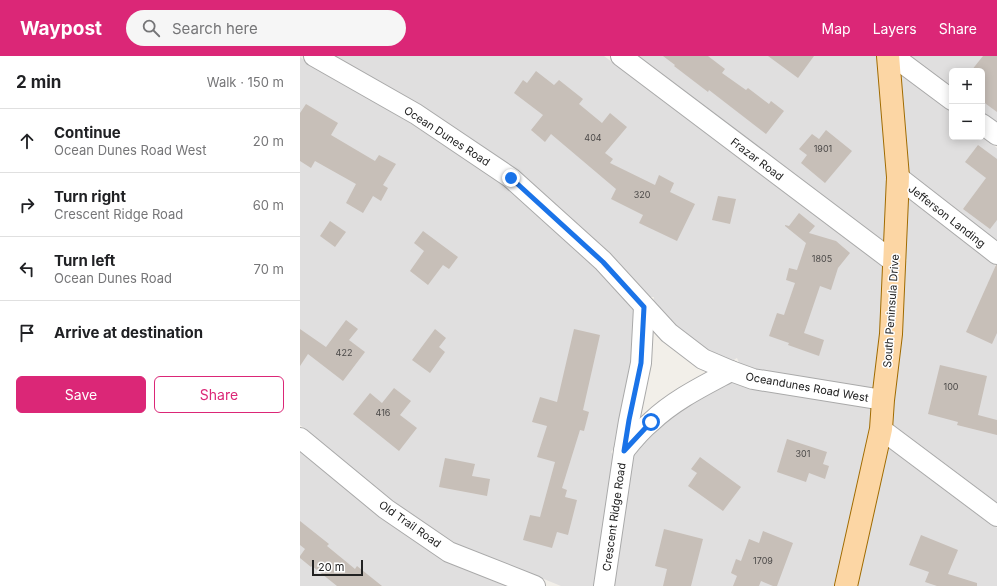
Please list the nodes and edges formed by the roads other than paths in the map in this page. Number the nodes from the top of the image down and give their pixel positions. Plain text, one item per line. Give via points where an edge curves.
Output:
1 (314, 56) edge
2 (621, 56) edge
3 (888, 56) edge
4 (893, 56) edge
5 (949, 98) edge
6 (985, 126) edge
7 (997, 135) edge
8 (898, 177) junction
9 (997, 254) edge
10 (894, 262) junction
11 (644, 307) junction
12 (731, 371) junction
13 (883, 400) junction
14 (881, 429) junction
15 (300, 438) edge
16 (624, 451) junction
17 (997, 516) edge
18 (535, 586) edge
19 (604, 586) edge
20 (846, 586) edge

1 - 11 street, Ocean Dunes Road via 416,114 511,178 603,262
2 - 10 street, Frazar Road
3 - 8 main road, South Peninsula Drive
4 - 5 street
6 - 7 street
8 - 9 street, Jefferson Landing
8 - 10 main road, South Peninsula Drive
10 - 13 main road, South Peninsula Drive via 891,334
11 - 12 street, Ocean Dunes Road via 669,333 703,359
11 - 16 street, Crescent Ridge Road via 641,363
12 - 13 street, Oceandunes Road West via 753,379
12 - 16 street via 676,403 651,422
13 - 14 main road, South Peninsula Drive
14 - 17 street
14 - 20 main road, South Peninsula Drive
15 - 18 street, Old Trail Road via 386,509 450,552
16 - 19 street, Crescent Ridge Road

